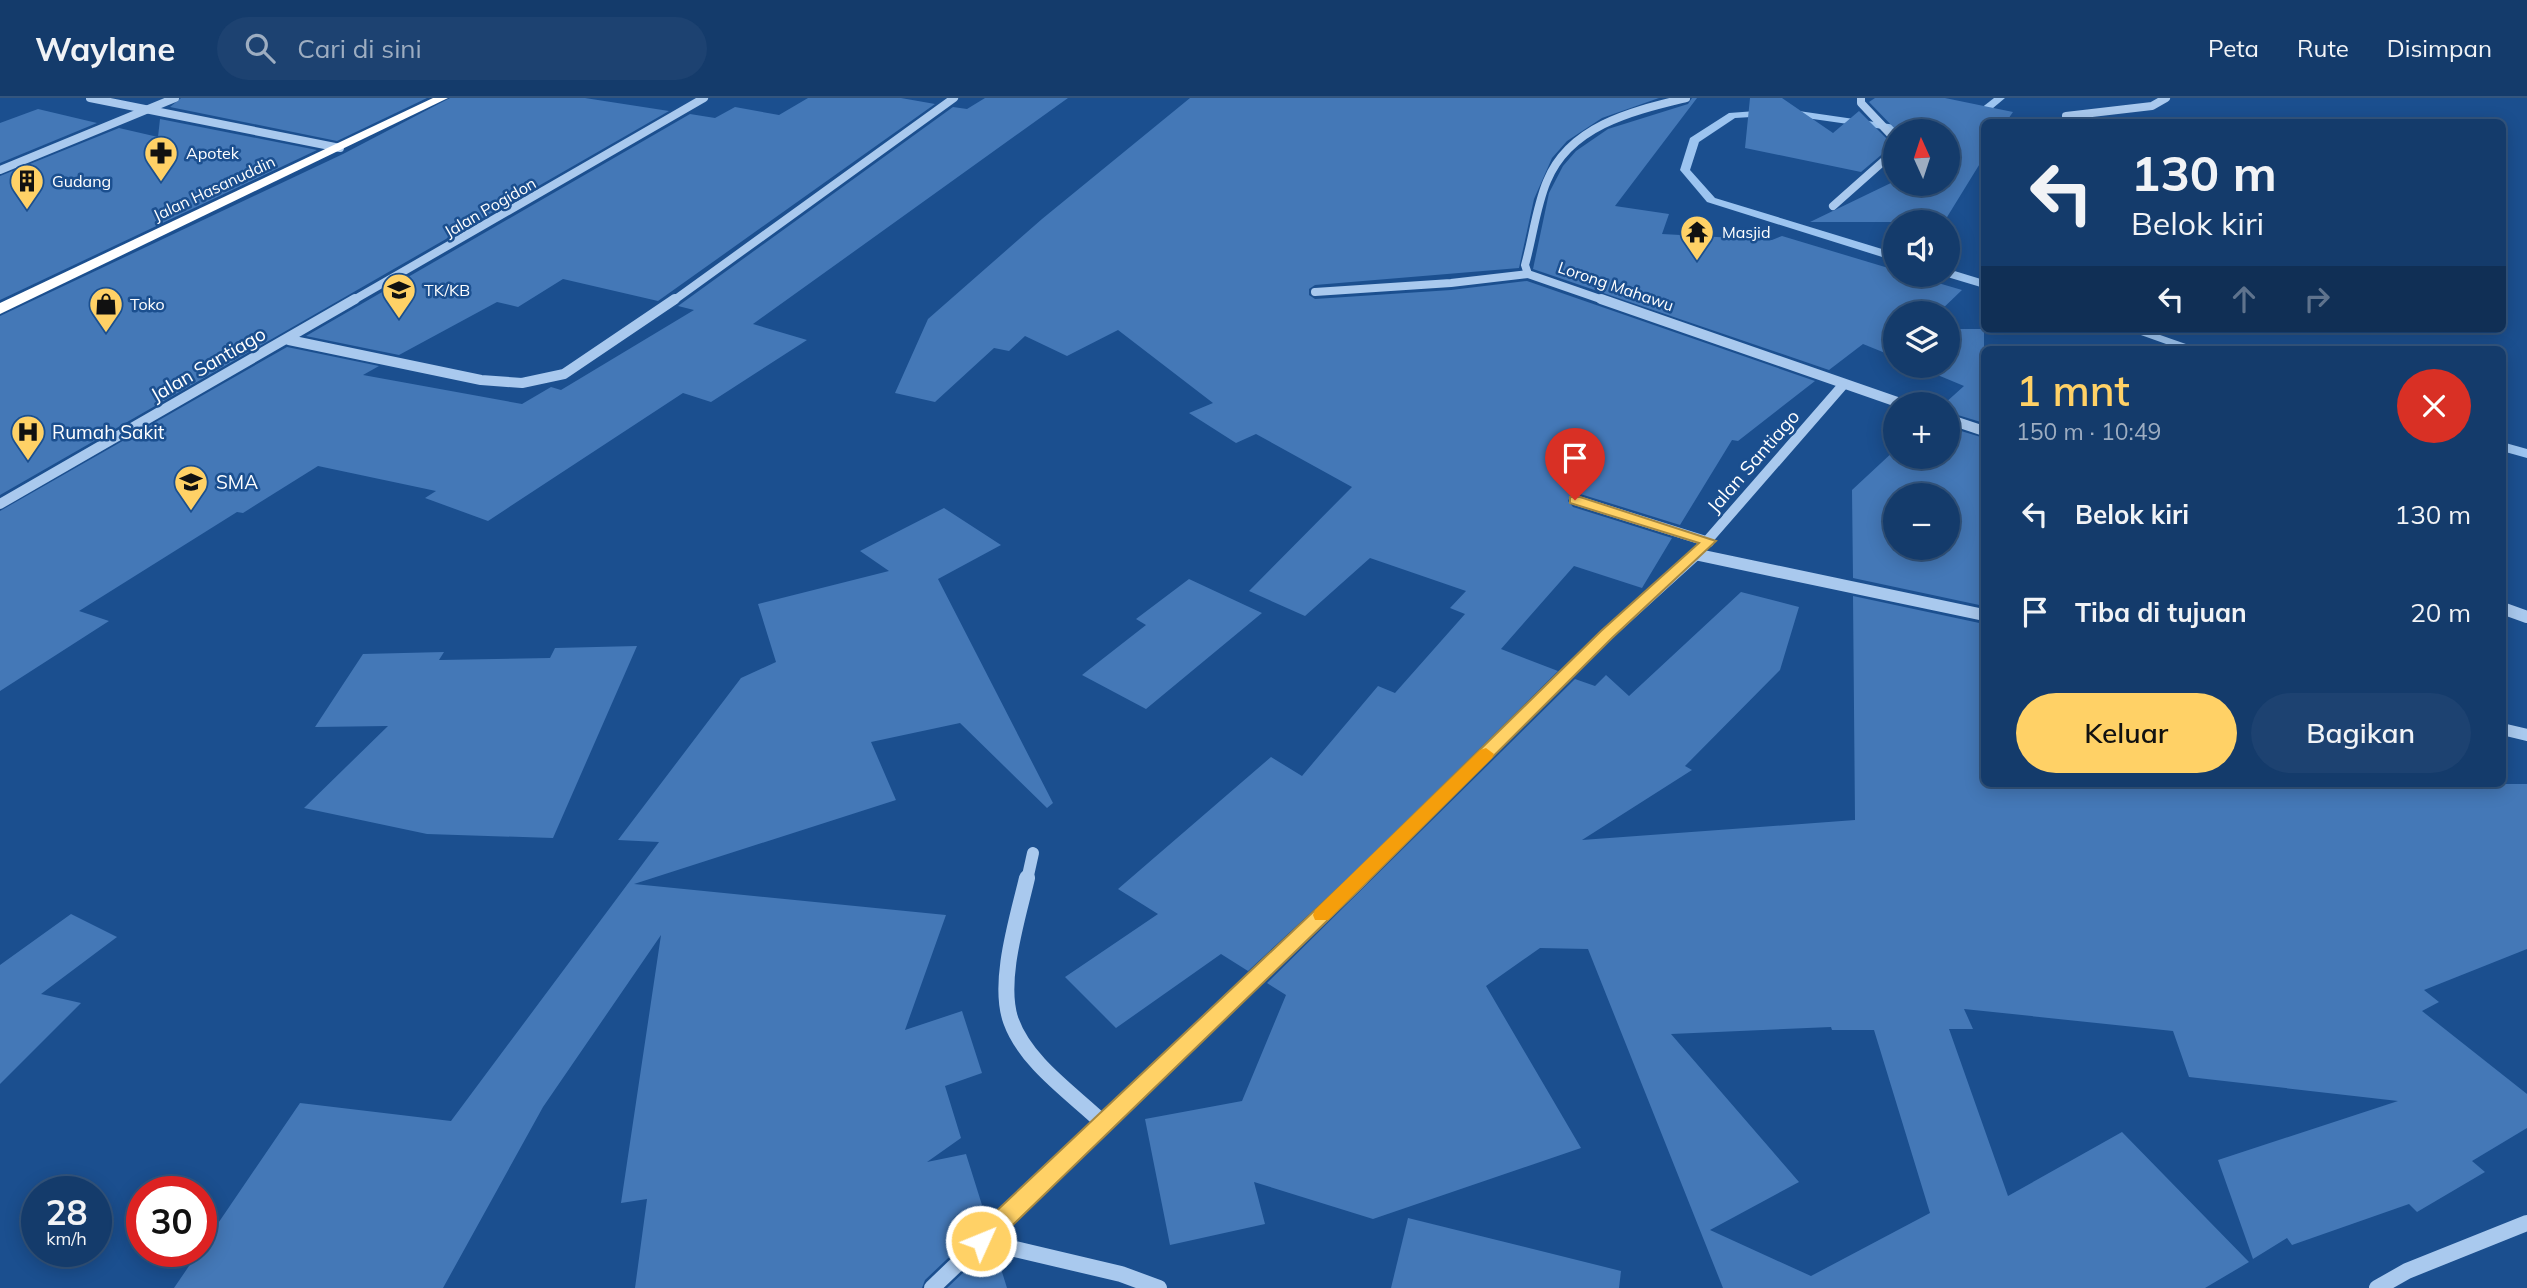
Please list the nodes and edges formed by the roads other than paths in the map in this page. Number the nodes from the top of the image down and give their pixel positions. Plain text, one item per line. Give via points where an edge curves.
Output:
1 (90, 98) edge
2 (175, 98) edge
3 (442, 98) edge
4 (704, 98) edge
5 (954, 98) edge
6 (1686, 98) edge
7 (1861, 98) edge
8 (2166, 98) edge
9 (148, 109) junction
10 (2066, 116) dead end
11 (1881, 121) joint
12 (1883, 124) edge
13 (340, 148) junction
14 (1883, 162) edge
15 (0, 170) edge
16 (1833, 206) dead end
17 (1528, 274) junction
18 (1315, 292) dead end
19 (0, 309) edge
20 (289, 340) junction
21 (1843, 385) junction
22 (1883, 398) edge
23 (1960, 423) edge
24 (1981, 430) edge
25 (1575, 500) dead end
26 (0, 504) edge
27 (1709, 541) junction
28 (1695, 554) junction
29 (2506, 609) edge
30 (1981, 614) edge
31 (2527, 617) edge
32 (2506, 730) edge
33 (2527, 735) edge
34 (1033, 853) dead end
35 (1104, 1124) junction
36 (2527, 1223) edge
37 (981, 1241) junction
38 (932, 1288) edge
39 (1159, 1288) edge
40 (2376, 1288) edge

1 - 9 street
2 - 9 street
3 - 13 highway, Jalan Hasanuddin
4 - 20 street, Jalan Pogidon
5 - 20 street via 630,332 564,374 522,383 481,380
6 - 17 street, Lorong Mahawu via 1638,110 1574,139 1548,178 1525,265
7 - 11 street
8 - 10 street via 2152,106
9 - 13 street
9 - 15 street
11 - 12 street
13 - 19 highway, Jalan Hasanuddin
14 - 16 street
17 - 18 street
17 - 21 street, Lorong Mahawu
20 - 26 street, Jalan Santiago
21 - 22 street, Lorong Mahawu
21 - 27 street, Jalan Santiago
23 - 24 street
25 - 27 street
27 - 28 street, Jalan Santiago
28 - 30 street
28 - 35 street, Jalan Santiago
29 - 31 street
32 - 33 street
34 - 35 street via 1006,982 1010,1020 1028,1049
35 - 37 street, Jalan Santiago
36 - 40 street
37 - 38 street, Jalan Santiago
37 - 39 street via 1121,1274

